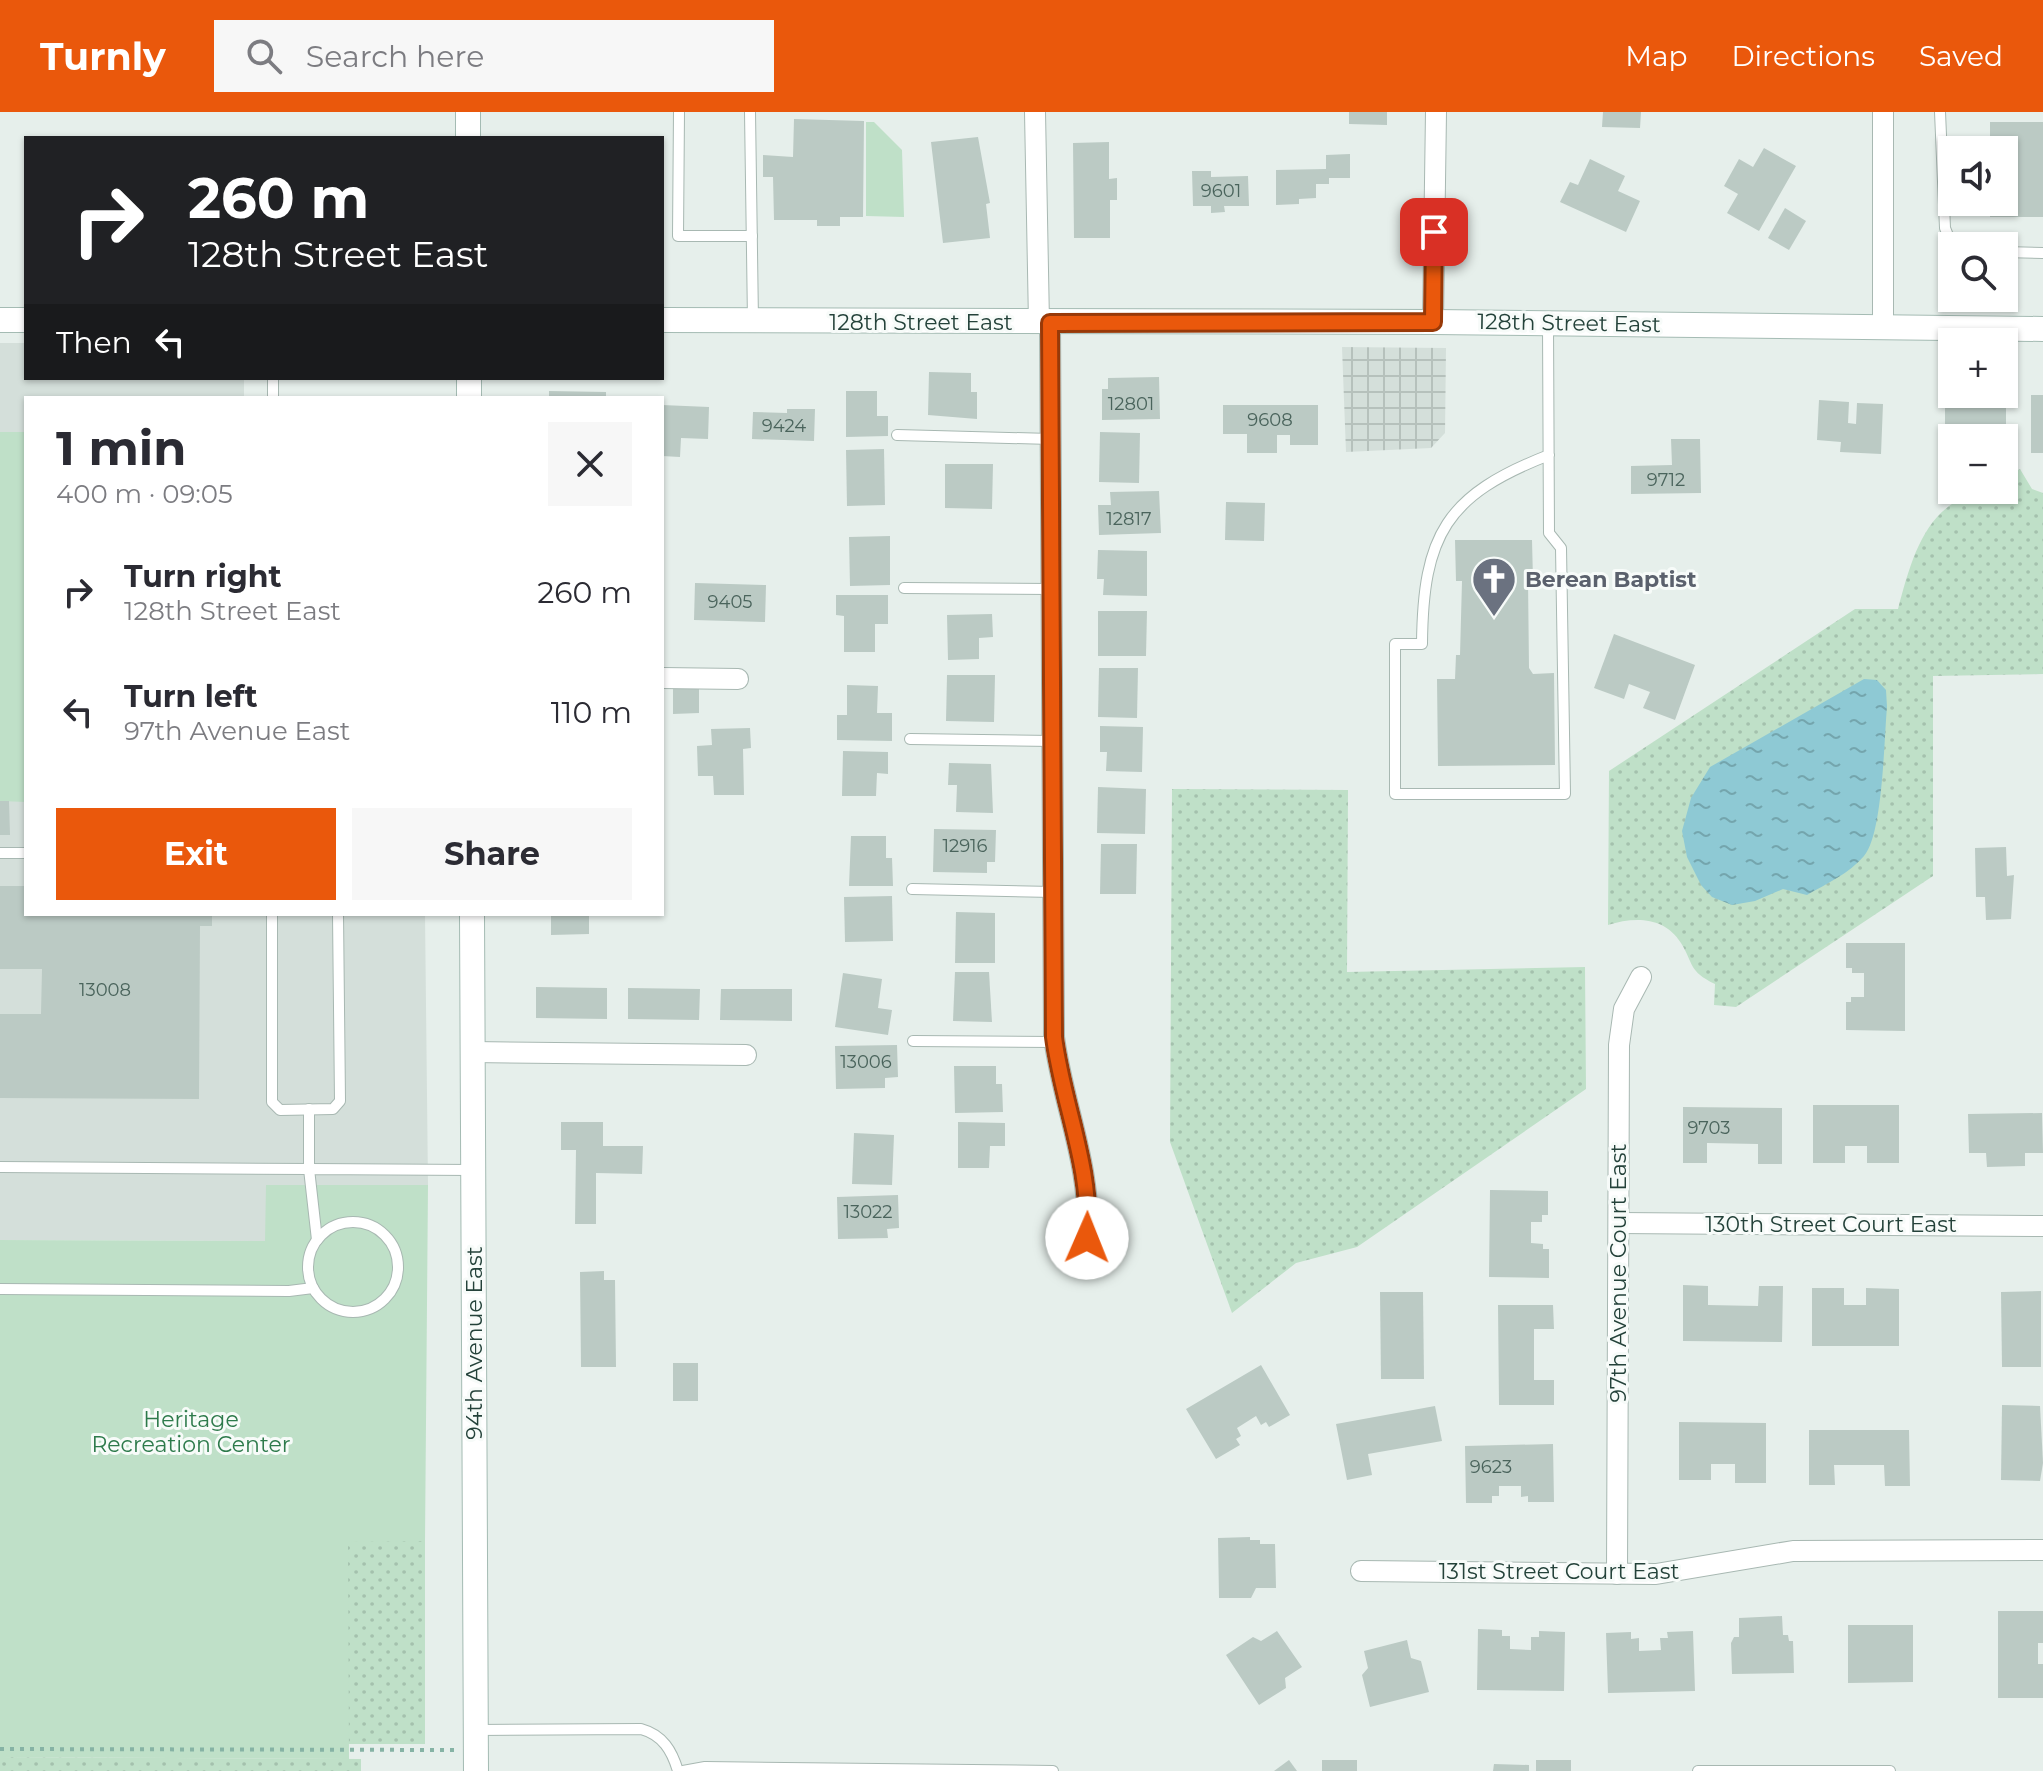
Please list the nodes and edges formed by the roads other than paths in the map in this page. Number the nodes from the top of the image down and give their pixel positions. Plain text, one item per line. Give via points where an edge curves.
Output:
1 (468, 112) edge
2 (679, 112) edge
3 (750, 112) edge
4 (1035, 112) edge
5 (1436, 112) edge
6 (1883, 112) edge
7 (1940, 112) edge
8 (468, 136) edge
9 (1947, 232) edge
10 (752, 236) junction
11 (2018, 252) edge
12 (2043, 253) edge
13 (0, 320) edge
14 (24, 320) edge
15 (664, 320) edge
16 (753, 321) junction
17 (1433, 322) junction
18 (1044, 323) junction
19 (1548, 323) junction
20 (1883, 327) junction
21 (2043, 329) edge
22 (897, 435) dead end
23 (1051, 439) junction
24 (1549, 455) junction
25 (904, 588) dead end
26 (1051, 589) junction
27 (664, 678) edge
28 (738, 679) dead end
29 (910, 739) dead end
30 (1052, 741) junction
31 (0, 853) edge
32 (24, 853) edge
33 (912, 889) dead end
34 (1053, 892) junction
35 (272, 916) edge
36 (338, 916) edge
37 (472, 916) edge
38 (1641, 977) dead end
39 (913, 1041) dead end
40 (1054, 1042) junction
41 (472, 1052) junction
42 (746, 1055) dead end
43 (309, 1109) junction
44 (0, 1167) edge
45 (309, 1169) junction
46 (473, 1170) junction
47 (1619, 1223) junction
48 (2043, 1226) edge
49 (1087, 1238) dead end
50 (317, 1240) junction
51 (313, 1288) junction
52 (0, 1289) edge
53 (2043, 1550) edge
54 (1361, 1571) dead end
55 (1617, 1574) junction
56 (476, 1750) edge
57 (681, 1771) edge
58 (1053, 1771) edge
59 (1698, 1771) edge
60 (1890, 1771) edge

1 - 8 street
2 - 10 lane via 678,236
3 - 10 lane
4 - 18 street
5 - 17 street
6 - 20 street
7 - 9 lane
10 - 16 lane
11 - 12 lane
13 - 14 street
15 - 16 street, 128th Street East
16 - 18 street, 128th Street East
17 - 18 street, 128th Street East
17 - 19 street, 128th Street East
18 - 23 street
19 - 20 street, 128th Street East
19 - 24 lane
20 - 21 street, 128th Street East
22 - 23 lane
23 - 26 street
24 - 24 lane via 1549,533 1561,548 1565,794 1395,794 1395,644 1422,644 1423,590 1434,548 1471,495 1490,480
25 - 26 lane
26 - 30 street
27 - 28 street
29 - 30 lane
30 - 34 street
31 - 32 lane
33 - 34 lane
34 - 40 street
35 - 43 lane via 272,1102 280,1110
36 - 43 lane via 340,1101 333,1109
37 - 41 street, 94th Avenue East
38 - 47 street, 97th Avenue Court East via 1624,1009 1619,1045
39 - 40 lane
40 - 49 street via 1082,1154
41 - 42 street
41 - 46 street, 94th Avenue East
43 - 45 lane
44 - 45 lane
45 - 46 lane
45 - 50 lane
46 - 56 street, 94th Avenue East
47 - 48 street, 130th Street Court East
47 - 55 street, 97th Avenue Court East
50 - 51 lane via 308,1264
50 - 51 lane via 349,1222 374,1227 393,1245 398,1270 389,1294 356,1312 331,1306
51 - 52 lane
53 - 55 street, 131st Street Court East via 1793,1551 1698,1568
54 - 55 street, 131st Street Court East
56 - 57 lane via 641,1729 668,1747
57 - 58 lane
59 - 60 lane

